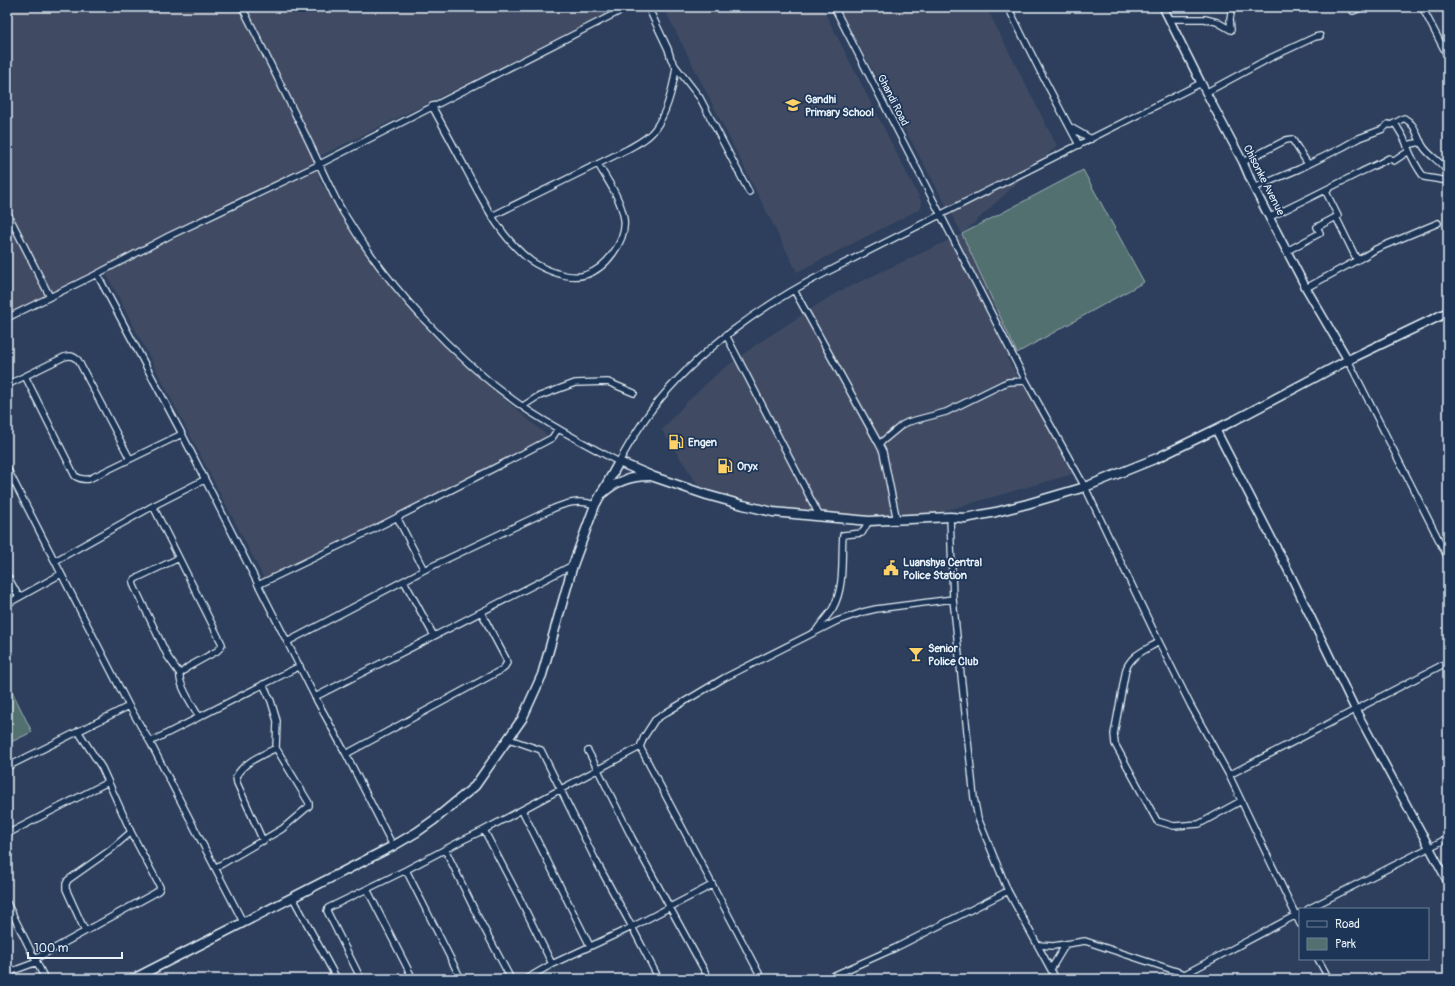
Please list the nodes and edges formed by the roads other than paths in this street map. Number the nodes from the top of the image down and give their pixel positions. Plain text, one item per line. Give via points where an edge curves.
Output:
1 (242, 7) edge
2 (648, 7) edge
3 (834, 7) edge
4 (1008, 7) edge
5 (1163, 7) edge
6 (1232, 7) edge
7 (1350, 7) edge
8 (1363, 7) edge
9 (1422, 7) edge
10 (625, 8) edge
11 (1169, 19) junction
12 (1320, 36) dead end
13 (1448, 57) edge
14 (676, 67) junction
15 (1201, 83) junction
16 (1207, 92) junction
17 (432, 106) junction
18 (1395, 123) junction
19 (1070, 127) junction
20 (1091, 139) junction
21 (1421, 142) junction
22 (1079, 145) junction
23 (1408, 148) junction
24 (1243, 162) junction
25 (320, 164) junction
26 (598, 164) junction
27 (1308, 164) junction
28 (1448, 174) edge
29 (1344, 181) junction
30 (1448, 181) edge
31 (1254, 188) junction
32 (749, 192) dead end
33 (7, 212) edge
34 (941, 214) junction
35 (492, 216) junction
36 (1270, 217) junction
37 (1336, 217) junction
38 (1438, 223) dead end
39 (1287, 250) junction
40 (1357, 260) junction
41 (97, 274) junction
42 (1306, 288) junction
43 (794, 290) junction
44 (50, 297) junction
45 (1448, 312) edge
46 (7, 318) edge
47 (726, 335) junction
48 (1348, 360) junction
49 (24, 376) junction
50 (1026, 381) junction
51 (7, 385) edge
52 (634, 393) dead end
53 (522, 406) junction
54 (558, 429) junction
55 (1216, 430) junction
56 (182, 434) junction
57 (879, 444) junction
58 (130, 459) junction
59 (619, 462) junction
60 (7, 468) edge
61 (654, 477) junction
62 (204, 480) junction
63 (1085, 487) junction
64 (596, 503) junction
65 (153, 506) junction
66 (397, 517) junction
67 (820, 517) junction
68 (950, 517) junction
69 (869, 521) junction
70 (897, 521) junction
71 (179, 558) junction
72 (1448, 558) edge
73 (55, 561) junction
74 (573, 565) junction
75 (424, 570) junction
76 (61, 574) junction
77 (7, 576) edge
78 (404, 580) junction
79 (258, 585) junction
80 (19, 597) junction
81 (953, 599) junction
82 (7, 604) edge
83 (481, 612) junction
84 (814, 632) junction
85 (434, 636) junction
86 (287, 642) junction
87 (1159, 642) junction
88 (1448, 662) edge
89 (300, 666) junction
90 (180, 674) junction
91 (263, 684) junction
92 (315, 697) junction
93 (129, 706) junction
94 (1355, 709) junction
95 (199, 717) junction
96 (78, 731) junction
97 (509, 739) junction
98 (150, 742) junction
99 (640, 747) junction
100 (276, 748) junction
101 (588, 751) dead end
102 (346, 754) junction
103 (7, 767) edge
104 (598, 770) junction
105 (1229, 776) junction
106 (108, 782) junction
107 (560, 789) junction
108 (1241, 802) junction
109 (522, 810) junction
110 (484, 830) junction
111 (131, 832) junction
112 (7, 834) edge
113 (1448, 838) edge
114 (263, 841) junction
115 (393, 846) junction
116 (1430, 848) junction
117 (445, 850) junction
118 (215, 868) junction
119 (406, 870) junction
120 (1448, 882) edge
121 (712, 885) junction
122 (367, 889) junction
123 (1008, 892) junction
124 (293, 898) junction
125 (7, 903) edge
126 (670, 908) junction
127 (1310, 908) edge
128 (1298, 914) edge
129 (243, 922) junction
130 (632, 927) junction
131 (85, 931) junction
132 (1066, 944) junction
133 (1039, 945) junction
134 (590, 946) junction
135 (1319, 960) edge
136 (36, 961) junction
137 (552, 964) junction
138 (1051, 968) junction
139 (7, 973) edge
140 (1185, 976) edge
141 (45, 979) edge
142 (133, 979) edge
143 (337, 979) edge
144 (361, 979) edge
145 (412, 979) edge
146 (461, 979) edge
147 (511, 979) edge
148 (526, 979) edge
149 (659, 979) edge
150 (709, 979) edge
151 (762, 979) edge
152 (826, 979) edge
153 (1056, 979) edge
154 (1329, 979) edge

1 - 25 street
2 - 14 street
3 - 34 street, Ghandi Road
4 - 19 street
5 - 11 street, Chisonke Avenue
6 - 11 street via 1232,30 1218,22 1205,19
7 - 8 street via 1353,11
9 - 13 street
10 - 17 street
11 - 15 street, Chisonke Avenue
12 - 16 street via 1270,58
14 - 26 street via 665,113 655,130 642,141
14 - 32 street via 700,98
15 - 16 street, Chisonke Avenue
15 - 20 street
16 - 24 street, Chisonke Avenue
17 - 25 street
17 - 35 street
18 - 21 street via 1404,118 1407,120 1417,131
18 - 23 street
18 - 27 street via 1388,124 1384,129 1359,138
19 - 20 street
19 - 22 street
20 - 22 street
21 - 23 street
21 - 28 street
22 - 34 street
23 - 29 street via 1394,161 1390,158
23 - 30 street via 1424,177
24 - 27 street via 1286,140 1292,140
24 - 31 street, Chisonke Avenue
25 - 41 street via 169,236
25 - 53 street via 343,211 376,262 394,284 450,346
26 - 35 street
26 - 35 street via 619,202 624,219 623,232 619,245 611,257 585,275 567,276 540,267 519,250
27 - 31 street
29 - 36 street
29 - 37 street via 1326,192 1338,216
31 - 36 street, Chisonke Avenue
33 - 44 street
34 - 43 street
34 - 50 street, Ghandi Road
36 - 39 street, Chisonke Avenue
37 - 39 street via 1317,227 1320,233
37 - 40 street
38 - 40 street via 1376,249
39 - 42 street, Chisonke Avenue
40 - 42 street
41 - 44 street
41 - 56 street
42 - 48 street, Chisonke Avenue
43 - 47 street
43 - 57 street
44 - 46 street
45 - 48 main road
47 - 59 street via 689,368 653,408
47 - 67 street
48 - 55 main road
48 - 72 street
49 - 51 street
49 - 58 street via 64,357 70,356 78,360
49 - 58 street via 75,476 89,479
50 - 57 street via 1008,382 946,412 908,422
50 - 63 street, Ghandi Road
52 - 53 street via 608,382 575,383 537,397
53 - 54 street
54 - 59 street
54 - 66 street via 552,438
55 - 63 main road via 1157,458
55 - 94 street via 1289,572
56 - 58 street
56 - 62 street
57 - 70 street via 883,452
59 - 61 main road
59 - 64 main road
60 - 73 street
61 - 64 main road via 622,481 608,489
61 - 67 main road via 743,505 773,512
62 - 65 street
62 - 79 street
63 - 68 main road via 996,512 965,518
63 - 87 street, Ghandi Road
64 - 74 main road
64 - 75 street via 562,505
65 - 71 street
65 - 73 street
66 - 75 street
66 - 79 street
67 - 69 main road
68 - 70 main road
68 - 81 street
69 - 70 main road
69 - 84 street via 862,533 843,535 839,593 833,608
71 - 90 street via 222,644 217,651
71 - 90 street via 133,582 168,657
73 - 76 street
74 - 83 street
74 - 97 main road via 542,675 522,719
75 - 78 street
76 - 80 street
76 - 93 street
77 - 80 street
78 - 85 street
78 - 86 street
79 - 86 street
80 - 82 street
81 - 84 street via 864,612
81 - 123 street via 974,798 978,818
83 - 85 street
83 - 102 street via 506,659 503,669
84 - 99 street via 724,678 667,712 655,720
85 - 92 street
86 - 89 street
87 - 105 street, Ghandi Road
87 - 108 street via 1132,657 1128,662 1114,734 1115,744 1157,821 1174,826 1198,824
88 - 94 street
89 - 91 street
89 - 92 street
90 - 95 street via 182,685
91 - 95 street
91 - 100 street via 277,721
92 - 102 street
93 - 96 street
93 - 98 street
94 - 105 street
94 - 116 street
95 - 98 street
96 - 103 street
96 - 106 street
97 - 107 street via 540,750
97 - 115 main road via 475,786 434,820
98 - 118 street
99 - 104 street
99 - 121 street
100 - 114 street via 256,758 236,777
100 - 114 street via 309,806 288,825
101 - 104 street
102 - 115 street
104 - 107 street
104 - 126 street
105 - 108 street, Ghandi Road
106 - 111 street
106 - 112 street
107 - 109 street
107 - 130 street
108 - 128 street, Ghandi Road
109 - 110 street
109 - 134 street
110 - 117 street
110 - 137 street
111 - 131 street via 66,884
111 - 131 street via 159,884 159,890
113 - 116 street
114 - 118 street
115 - 124 main road
116 - 120 street
116 - 127 street
117 - 119 street
117 - 147 street
118 - 129 street
119 - 122 street
119 - 146 street
121 - 126 street
121 - 151 street
122 - 144 street via 327,910
122 - 145 street
123 - 133 street
123 - 152 street
124 - 129 main road
124 - 143 street
125 - 136 street
126 - 130 street
126 - 150 street
128 - 140 street
129 - 142 main road
130 - 134 street
130 - 149 street
131 - 136 street
132 - 133 street
132 - 138 street
132 - 140 street via 1085,941
133 - 138 street
134 - 137 street
135 - 154 street
136 - 139 street
136 - 141 street
137 - 148 street
138 - 153 street

